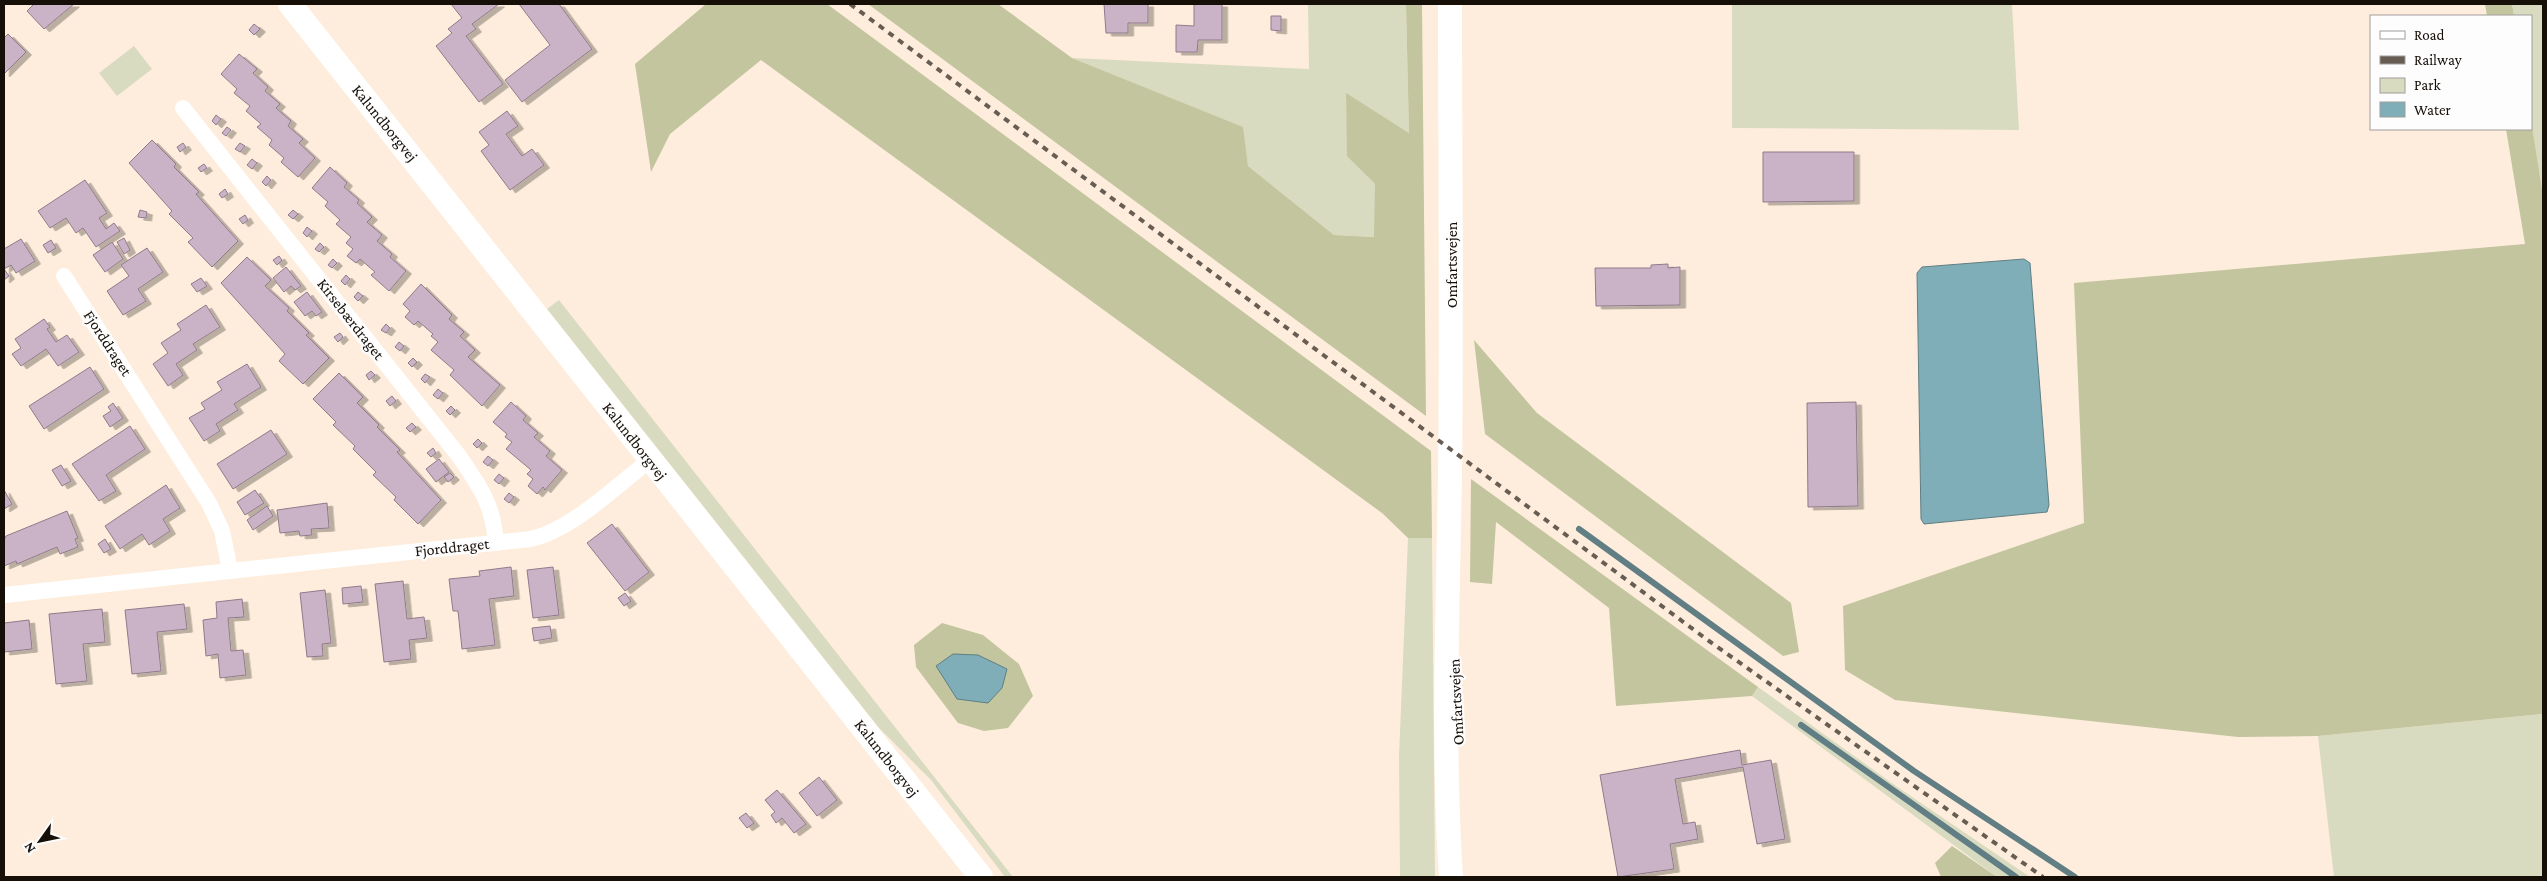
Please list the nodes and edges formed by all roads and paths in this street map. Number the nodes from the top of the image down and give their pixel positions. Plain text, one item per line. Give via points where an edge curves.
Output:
1 (290, 4) edge
2 (1450, 4) edge
3 (183, 108) dead end
4 (64, 276) dead end
5 (650, 460) junction
6 (1449, 526) junction
7 (496, 543) junction
8 (230, 570) junction
9 (4, 595) edge
10 (981, 877) edge
11 (1451, 877) edge
12 (1466, 877) edge

1 - 5 main road, Kalundborgvej
2 - 6 main road, Omfartsvejen
3 - 7 street, Kirsebærdraget via 459,456 493,515
4 - 8 street, Fjorddraget via 209,503 222,531
5 - 7 street, Fjorddraget via 556,530 531,539
5 - 10 main road, Kalundborgvej
6 - 11 main road, Omfartsvejen via 1446,691
6 - 12 main road, Omfartsvejen
7 - 8 street, Fjorddraget
8 - 9 street, Fjorddraget

